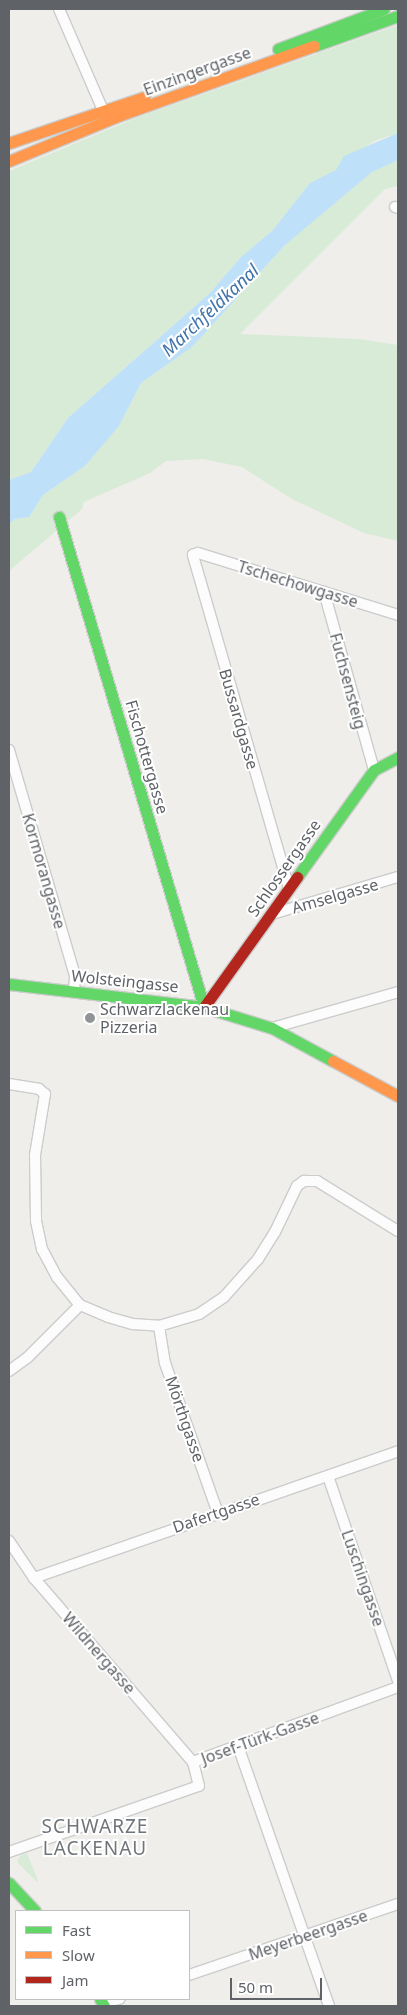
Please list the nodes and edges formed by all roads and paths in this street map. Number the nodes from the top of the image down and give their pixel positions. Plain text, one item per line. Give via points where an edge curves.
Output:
1 (59, 9) edge
2 (384, 9) edge
3 (398, 16) edge
4 (104, 110) junction
5 (9, 143) edge
6 (9, 162) edge
7 (59, 517) dead end
8 (198, 553) joint
9 (324, 592) junction
10 (398, 615) edge
11 (9, 750) edge
12 (398, 757) edge
13 (374, 770) junction
14 (398, 877) edge
15 (289, 888) junction
16 (272, 914) junction
17 (9, 984) edge
18 (74, 992) junction
19 (398, 992) edge
20 (204, 1007) junction
21 (272, 1028) junction
22 (9, 1084) edge
23 (398, 1096) edge
24 (398, 1231) edge
25 (80, 1305) junction
26 (159, 1326) junction
27 (9, 1371) edge
28 (398, 1451) edge
29 (328, 1476) junction
30 (217, 1511) junction
31 (9, 1541) edge
32 (34, 1578) junction
33 (398, 1681) edge
34 (398, 1687) edge
35 (238, 1746) junction
36 (193, 1762) junction
37 (9, 1852) edge
38 (9, 1884) edge
39 (398, 1904) edge
40 (34, 1910) edge
41 (305, 1936) junction
42 (190, 1975) edge
43 (116, 2000) edge
44 (102, 2003) edge
45 (329, 2006) edge

1 - 4 street
2 - 4 street, Einzingergasse via 196,80
3 - 6 street, Einzingergasse via 118,116
4 - 5 street, Einzingergasse
7 - 20 street, Fischottergasse
8 - 9 street, Tschechowgasse
8 - 15 street, Bussardgasse via 193,555
9 - 10 street, Tschechowgasse
9 - 13 street, Fuchsensteig
11 - 18 street, Kormorangasse via 75,976
12 - 13 street, Schlossergasse
13 - 15 street, Schlossergasse
14 - 16 street, Amselgasse
15 - 16 street, Schlossergasse
16 - 20 street, Schlossergasse
17 - 18 street, Wolsteingasse
18 - 20 street, Wolsteingasse
19 - 21 street
20 - 21 street, Wolsteingasse
21 - 23 street, Wolsteingasse
22 - 25 street via 39,1089 45,1094 35,1155 36,1221 42,1249 57,1277
24 - 26 street via 317,1181 304,1181 297,1186 258,1259 224,1297 199,1314
25 - 26 street via 133,1324
25 - 27 street via 27,1358
26 - 30 street, Mörthgasse via 165,1363
28 - 29 street, Dafertgasse
29 - 30 street, Dafertgasse
29 - 33 street, Luschingasse
30 - 32 street, Dafertgasse
31 - 32 street, Wildnergasse
32 - 36 street, Wildnergasse
34 - 35 street, Josef-Türk-Gasse
35 - 36 street, Josef-Türk-Gasse
35 - 41 street
36 - 37 street, Josef-Türk-Gasse via 199,1786
38 - 40 street
39 - 41 street, Meyerbeergasse
41 - 42 street, Meyerbeergasse
41 - 45 street
43 - 44 street

